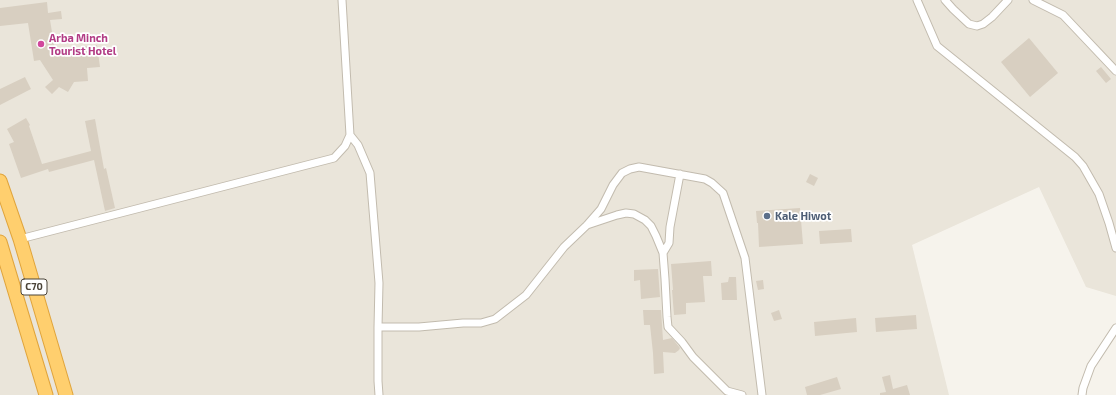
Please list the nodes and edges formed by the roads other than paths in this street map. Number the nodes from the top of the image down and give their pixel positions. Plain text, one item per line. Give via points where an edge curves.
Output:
1 (342, 0) edge
2 (917, 0) edge
3 (945, 0) edge
4 (1008, 0) edge
5 (1032, 0) edge
6 (1116, 71) edge
7 (350, 135) junction
8 (680, 174) junction
9 (0, 181) edge
10 (587, 225) junction
11 (20, 239) junction
12 (0, 242) edge
13 (1116, 248) edge
14 (663, 253) junction
15 (378, 327) junction
16 (1116, 328) edge
17 (46, 395) edge
18 (66, 395) edge
19 (379, 395) edge
20 (742, 395) edge
21 (762, 395) edge
22 (1082, 395) edge

1 - 7 street
2 - 13 street via 936,46 1083,166 1099,194
3 - 4 street via 969,24 977,26 992,17
5 - 6 street via 1063,15
7 - 11 street via 345,146 334,158
7 - 15 street via 358,144 370,173 379,283
8 - 10 street via 639,167 622,173 601,209
8 - 14 street via 669,243
8 - 21 street via 704,179 723,193 745,258
9 - 11 highway, C70
10 - 14 street via 617,215 634,214 651,226
10 - 15 street via 564,247 526,295 495,319 481,323
11 - 18 highway, C70
12 - 17 highway, C70
14 - 20 street via 668,327 727,391
15 - 19 street
16 - 22 street via 1091,366

